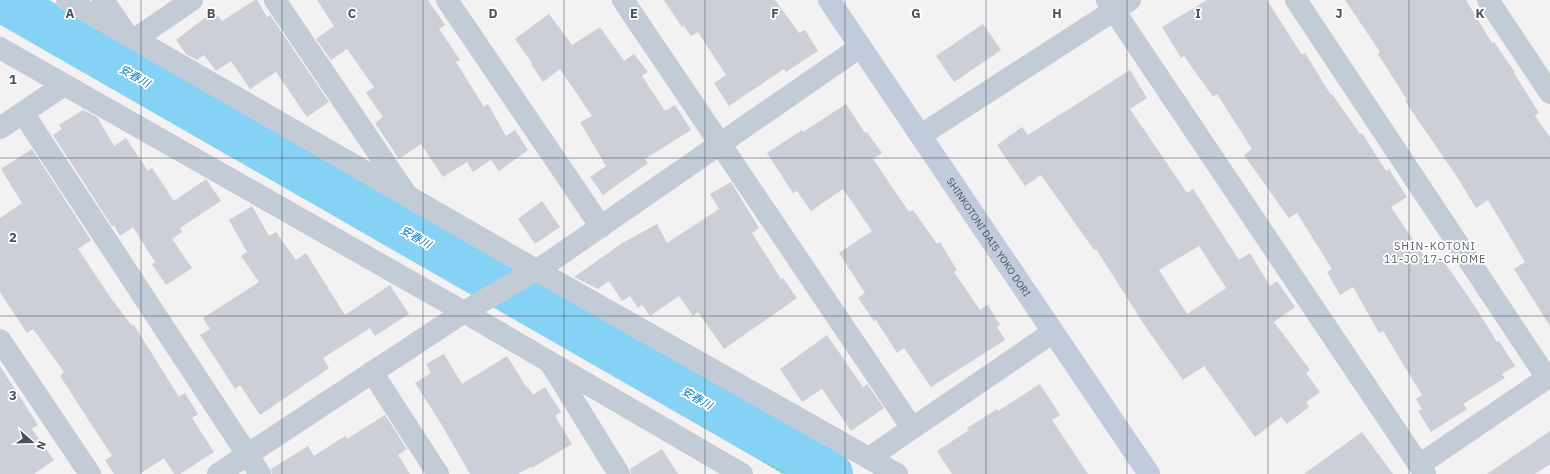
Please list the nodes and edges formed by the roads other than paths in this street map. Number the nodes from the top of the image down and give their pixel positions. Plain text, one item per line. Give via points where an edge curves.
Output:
1 (67, 0) edge
2 (103, 0) edge
3 (192, 0) edge
4 (275, 0) edge
5 (447, 0) edge
6 (623, 0) edge
7 (829, 0) edge
8 (1296, 0) edge
9 (1488, 0) edge
10 (1117, 4) edge
11 (130, 36) junction
12 (860, 46) junction
13 (0, 48) edge
14 (64, 85) junction
15 (1550, 93) edge
16 (23, 113) junction
17 (0, 128) edge
18 (921, 136) junction
19 (720, 144) junction
20 (407, 196) junction
21 (601, 227) junction
22 (530, 274) junction
23 (464, 312) junction
24 (1053, 332) junction
25 (0, 340) edge
26 (550, 363) junction
27 (372, 372) junction
28 (1548, 377) edge
29 (912, 428) junction
30 (248, 454) junction
31 (869, 458) junction
32 (1422, 470) edge
33 (90, 474) edge
34 (218, 474) edge
35 (260, 474) edge
36 (438, 474) edge
37 (619, 474) edge
38 (742, 474) edge
39 (897, 474) edge
40 (1149, 474) edge

1 - 11 street
2 - 11 street
3 - 11 street
4 - 20 street
5 - 21 street
6 - 19 street
7 - 12 street, SHINKOTONI DAI5 YOKO DORI
8 - 28 street
9 - 15 street
10 - 18 street
10 - 32 street
11 - 20 street
12 - 18 street, SHINKOTONI DAI5 YOKO DORI
12 - 19 street
13 - 14 street
14 - 16 street
14 - 23 street
16 - 17 street
16 - 30 street
18 - 24 street, SHINKOTONI DAI5 YOKO DORI
19 - 21 street
19 - 29 street
20 - 22 street
21 - 22 street
22 - 23 street
22 - 31 street
23 - 26 street
23 - 27 street
24 - 29 street
24 - 40 street, SHINKOTONI DAI5 YOKO DORI
25 - 33 street
26 - 37 street
26 - 38 street
27 - 30 street
27 - 36 street
28 - 32 street
29 - 31 street
30 - 34 street
30 - 35 street
31 - 39 street

